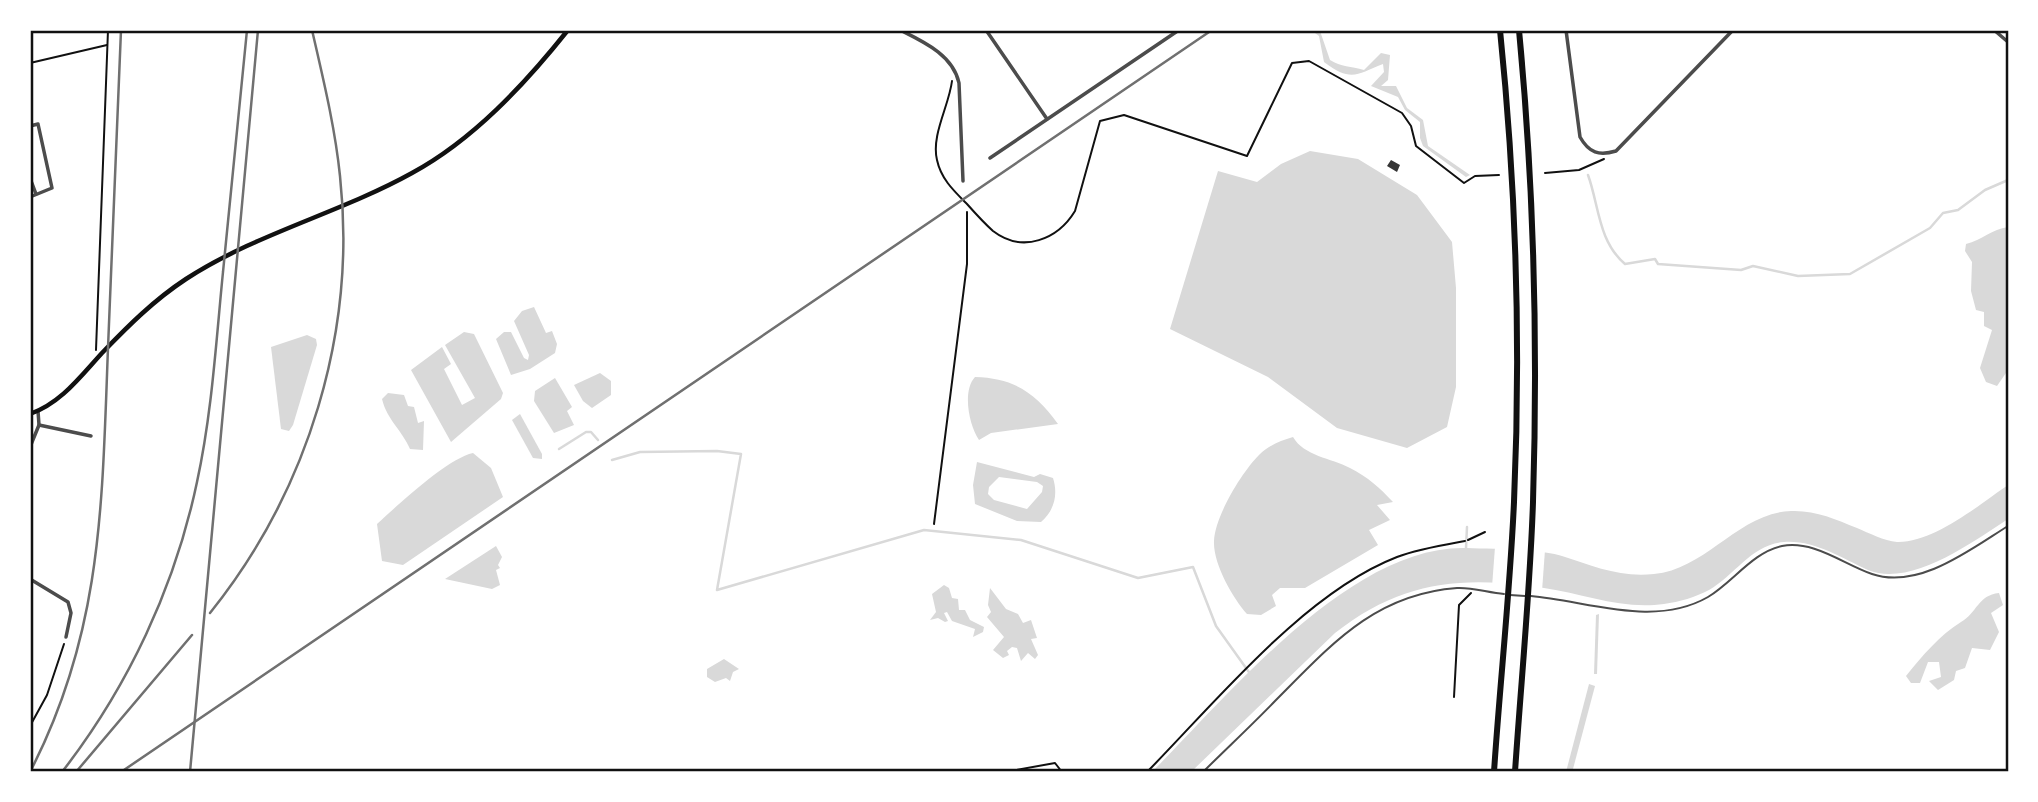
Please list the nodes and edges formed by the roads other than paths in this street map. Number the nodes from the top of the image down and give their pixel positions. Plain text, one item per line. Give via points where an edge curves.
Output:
1 (568, 30) edge
2 (900, 30) edge
3 (986, 30) edge
4 (1179, 30) edge
5 (1500, 30) edge
6 (1519, 30) edge
7 (1566, 30) edge
8 (1733, 30) edge
9 (1994, 30) edge
10 (2006, 30) edge
11 (2001, 36) junction
12 (2008, 42) edge
13 (1047, 119) junction
14 (30, 126) edge
15 (990, 158) dead end
16 (30, 178) edge
17 (963, 181) dead end
18 (36, 194) junction
19 (30, 197) edge
20 (38, 411) junction
21 (30, 414) edge
22 (39, 425) junction
23 (91, 436) dead end
24 (30, 447) edge
25 (2008, 526) edge
26 (30, 579) edge
27 (66, 638) road end
28 (1203, 772) edge
29 (1494, 772) edge
30 (1515, 772) edge

1 - 20 main road via 485,120 443,154 393,183 197,272 147,308 63,395
2 - 17 street via 944,56 954,68 959,83
3 - 13 street
4 - 13 street
5 - 29 highway via 1511,163 1516,389 1514,504
6 - 30 highway via 1534,258 1533,505
7 - 8 street via 1580,137 1595,153 1616,151
9 - 11 street
10 - 11 street
11 - 12 street
13 - 15 street
14 - 18 street via 38,124 51,188
16 - 18 street
18 - 19 street
20 - 21 main road
20 - 22 street
22 - 23 street
22 - 24 street
25 - 28 lane via 1954,560 1913,576 1874,575 1801,544 1782,546 1766,551 1707,597 1673,610 1621,610 1458,588 1387,604 1312,661
26 - 27 street via 68,602 71,612

